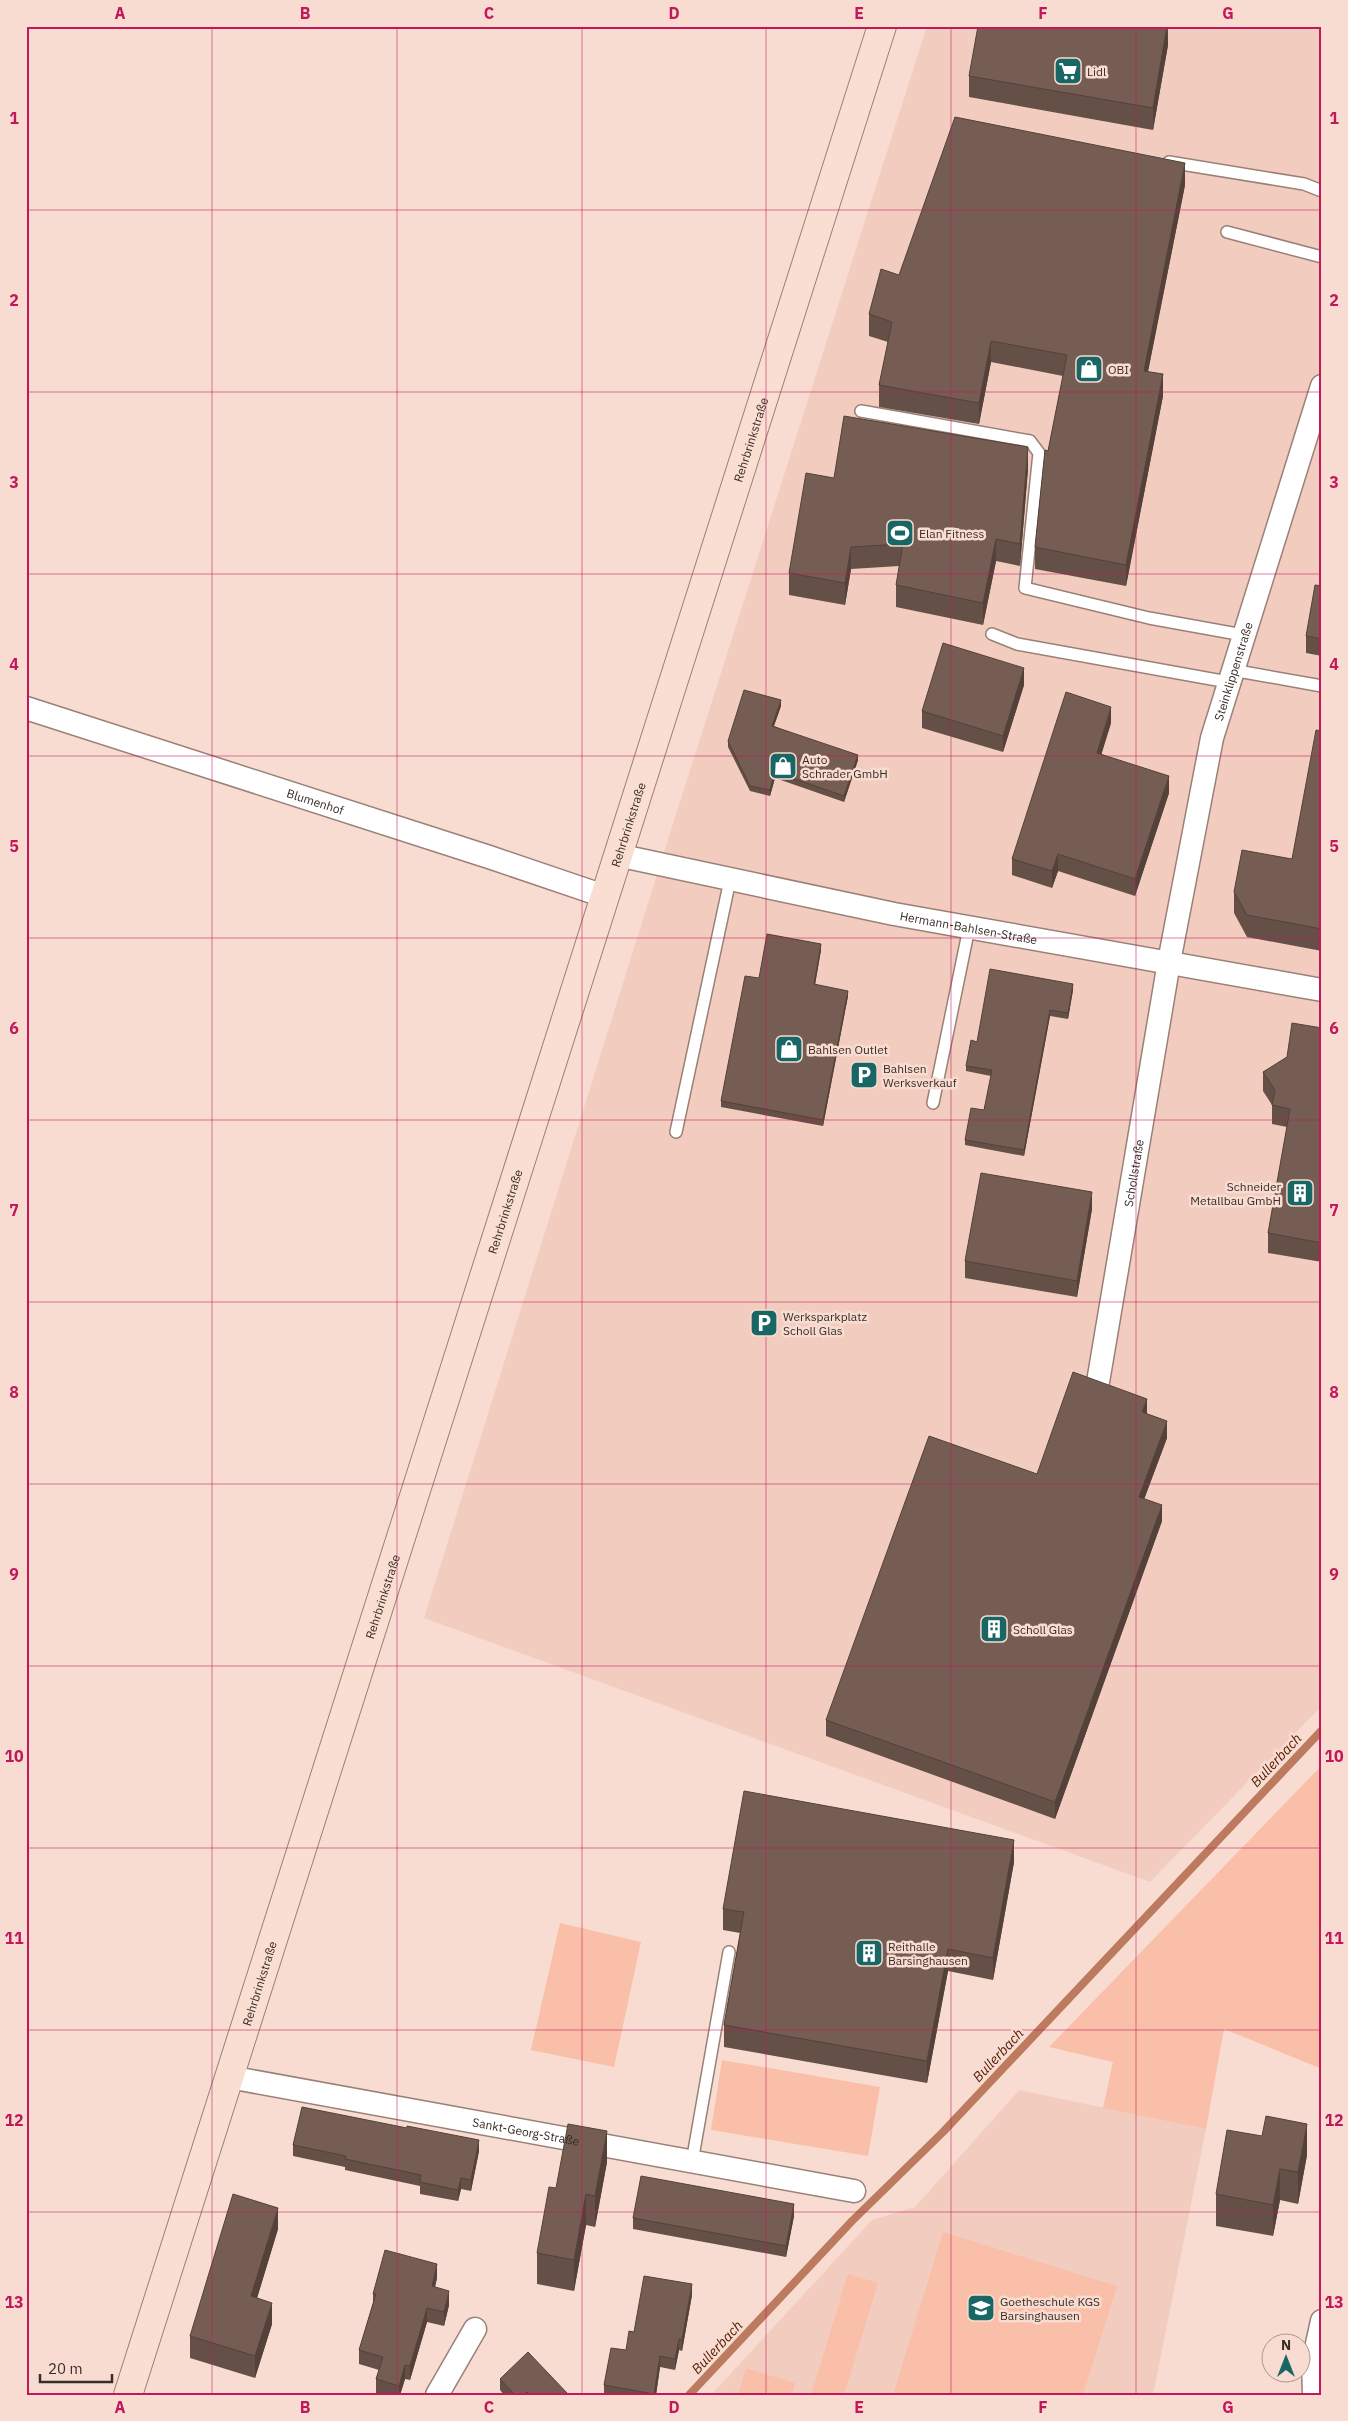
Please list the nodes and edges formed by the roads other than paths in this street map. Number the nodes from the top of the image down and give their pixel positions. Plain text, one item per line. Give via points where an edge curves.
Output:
1 (882, 26) edge
2 (1162, 160) edge
3 (1322, 191) edge
4 (1227, 232) dead end
5 (1322, 257) edge
6 (1322, 386) edge
7 (862, 411) dead end
8 (992, 634) dead end
9 (1243, 635) junction
10 (1230, 676) junction
11 (1322, 686) edge
12 (26, 708) edge
13 (618, 855) junction
14 (730, 880) junction
15 (604, 896) junction
16 (969, 928) junction
17 (1169, 962) junction
18 (1322, 990) edge
19 (933, 1103) dead end
20 (676, 1132) dead end
21 (1098, 1382) edge
22 (729, 1952) dead end
23 (228, 2077) junction
24 (692, 2162) junction
25 (854, 2191) dead end
26 (1322, 2321) edge
27 (474, 2329) dead end
28 (128, 2395) edge
29 (437, 2395) edge
30 (1314, 2395) edge

1 - 13 main road, Rehrbrinkstraße
2 - 3 lane via 1304,184
4 - 5 lane
6 - 9 street, Steinklippenstraße
7 - 9 lane via 1030,441 1039,453 1024,588 1149,618
8 - 10 lane via 1017,644
9 - 10 street, Steinklippenstraße
10 - 11 lane
10 - 17 street, Steinklippenstraße via 1212,738
12 - 15 street, Blumenhof
13 - 14 street, Hermann-Bahlsen-Straße
13 - 15 main road, Rehrbrinkstraße
14 - 16 street, Hermann-Bahlsen-Straße
14 - 20 lane
15 - 23 main road, Rehrbrinkstraße
16 - 17 street, Hermann-Bahlsen-Straße
16 - 19 lane
17 - 18 street, Hermann-Bahlsen-Straße
17 - 21 street, Schollstraße
22 - 24 lane
23 - 24 street, Sankt-Georg-Straße
23 - 28 main road, Rehrbrinkstraße
24 - 25 street, Sankt-Georg-Straße
26 - 30 street via 1313,2362
27 - 29 street

